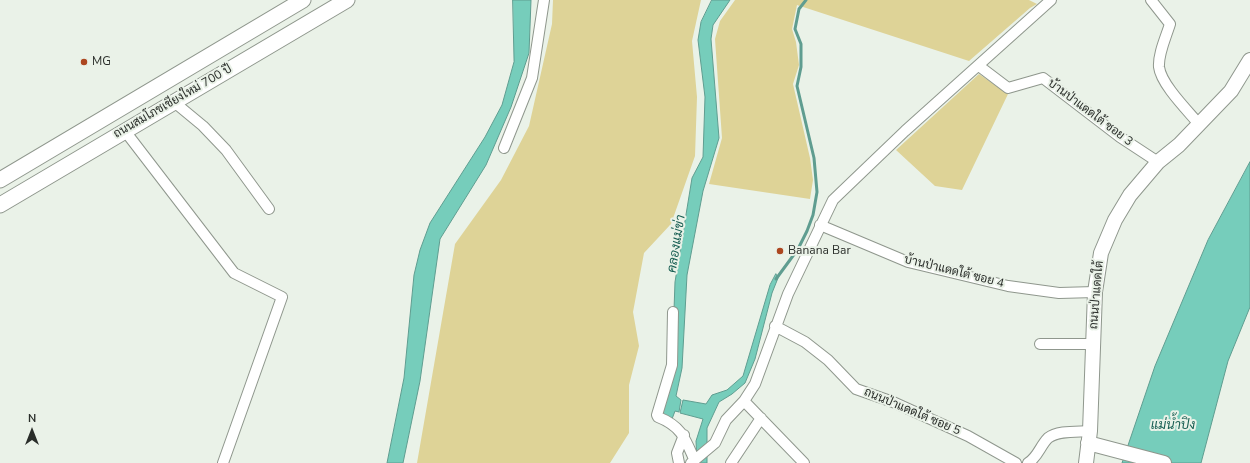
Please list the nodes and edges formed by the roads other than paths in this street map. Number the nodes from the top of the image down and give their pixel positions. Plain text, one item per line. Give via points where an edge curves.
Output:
1 (303, 0) edge
2 (347, 0) edge
3 (544, 0) edge
4 (1051, 0) edge
5 (1151, 0) edge
6 (1250, 60) edge
7 (979, 66) junction
8 (174, 102) junction
9 (1198, 123) junction
10 (125, 131) junction
11 (504, 148) dead end
12 (1158, 162) junction
13 (0, 180) edge
14 (0, 205) edge
15 (269, 209) dead end
16 (820, 225) junction
17 (1095, 292) junction
18 (673, 312) dead end
19 (775, 326) junction
20 (1040, 344) dead end
21 (1093, 344) junction
22 (744, 401) junction
23 (761, 418) junction
24 (684, 435) junction
25 (1089, 437) junction
26 (694, 460) edge
27 (223, 463) edge
28 (679, 463) edge
29 (731, 463) edge
30 (804, 463) edge
31 (1016, 463) edge
32 (1028, 463) edge
33 (1086, 463) edge
34 (1164, 463) edge

1 - 13 main road, ถนนสมโภชเชียงใหม่ 700 ปี
2 - 8 main road, ถนนสมโภชเชียงใหม่ 700 ปี
3 - 11 street via 532,78
4 - 7 street
5 - 9 street via 1170,24 1159,59 1162,76
6 - 9 street, ถนนป่าแดดใต้ via 1231,91
7 - 12 street, บ้านป่าแดดใต้ ซอย 3 via 1008,88 1043,78 1120,137
7 - 16 street via 839,194 829,206
8 - 10 main road, ถนนสมโภชเชียงใหม่ 700 ปี
8 - 15 street via 203,126 226,150
9 - 12 street, ถนนป่าแดดใต้ via 1179,145
10 - 14 main road, ถนนสมโภชเชียงใหม่ 700 ปี
10 - 27 street via 234,273 282,297
12 - 17 street, ถนนป่าแดดใต้ via 1130,195 1115,220 1100,253
16 - 17 street, บ้านป่าแดดใต้ ซอย 4 via 908,262 1008,286 1059,293
16 - 19 street
17 - 21 street, ถนนป่าแดดใต้
18 - 24 street via 672,365 657,415 671,422
19 - 22 street via 759,375
19 - 31 street, ถนนป่าแดดใต้ ซอย 5 via 805,342 828,360 856,389 893,402 968,436
20 - 21 street
21 - 25 street, ถนนป่าแดดใต้
22 - 23 street
22 - 26 street via 726,420 715,443
23 - 29 street
23 - 30 street
24 - 26 street
24 - 28 street via 677,453
25 - 32 street via 1060,434 1049,438 1035,459
25 - 33 street, ถนนป่าแดดใต้
25 - 34 street via 1110,449

